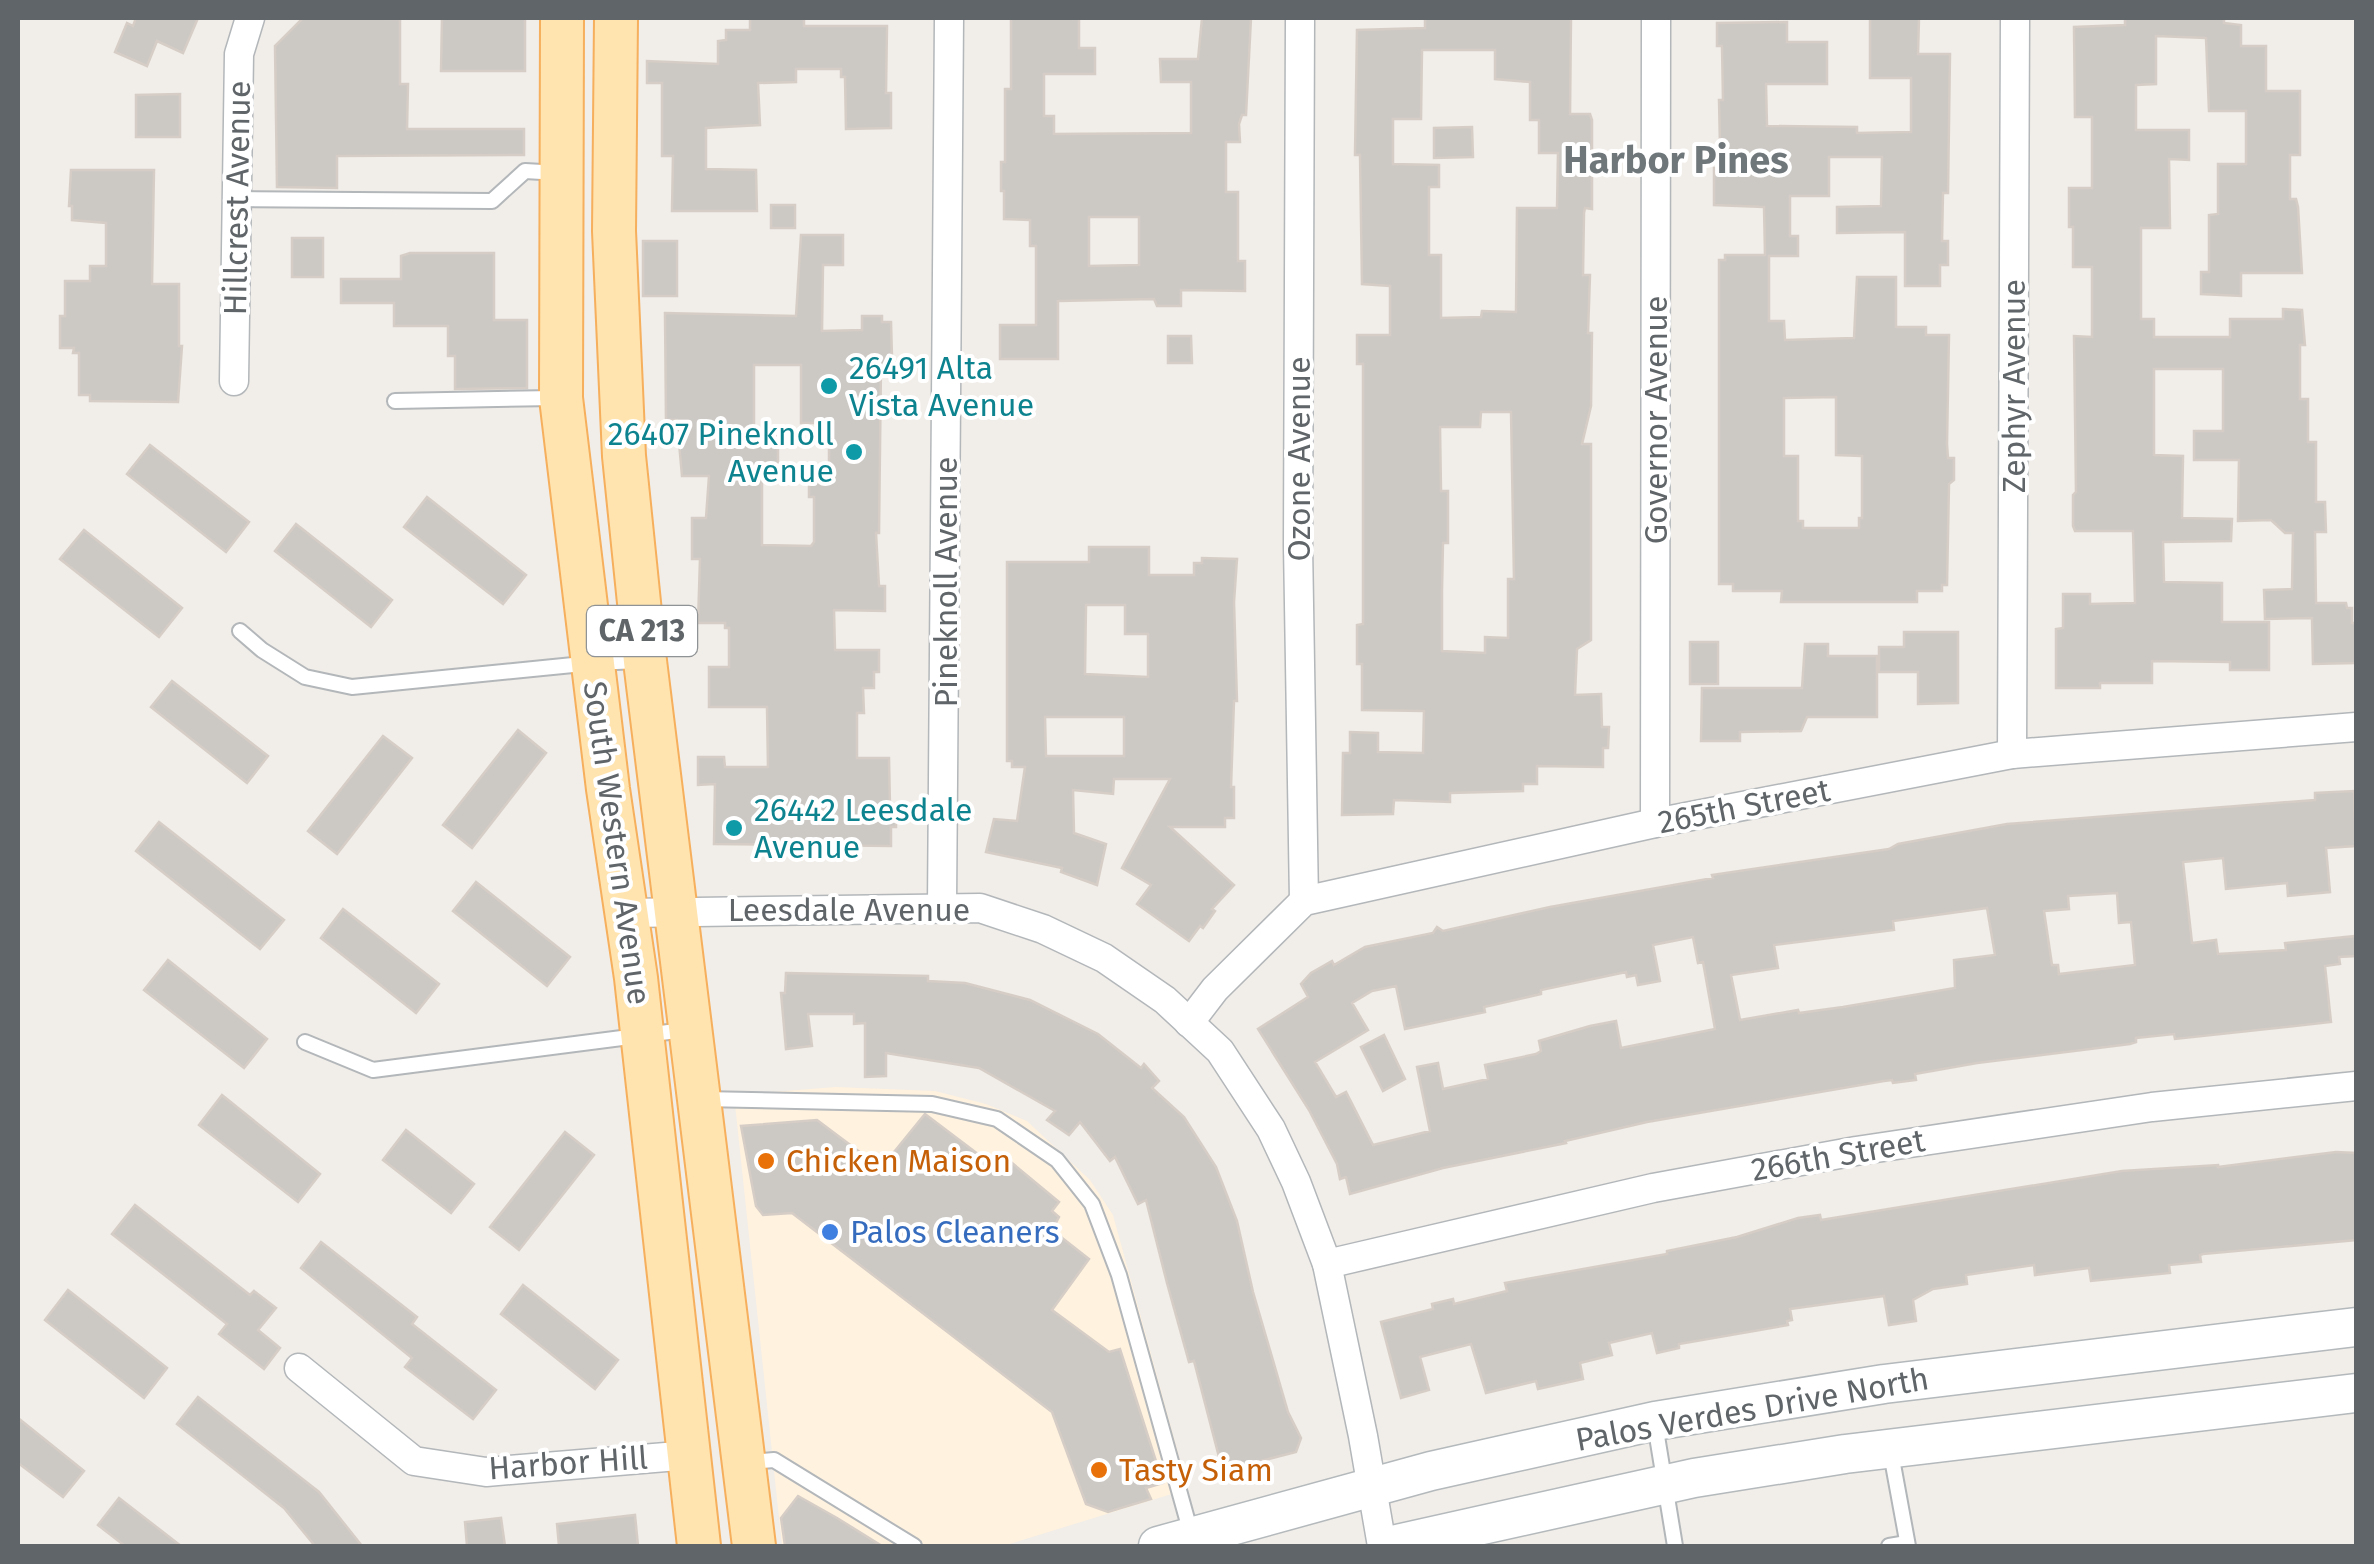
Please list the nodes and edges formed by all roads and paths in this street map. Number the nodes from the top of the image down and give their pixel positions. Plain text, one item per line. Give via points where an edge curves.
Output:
1 (250, 18) edge
2 (562, 18) edge
3 (616, 18) edge
4 (949, 18) edge
5 (1300, 18) edge
6 (1656, 18) edge
7 (2015, 18) edge
8 (559, 173) junction
9 (237, 198) junction
10 (234, 381) dead end
11 (561, 398) junction
12 (395, 400) dead end
13 (240, 630) dead end
14 (645, 661) junction
15 (593, 663) junction
16 (2356, 727) edge
17 (2012, 754) junction
18 (1655, 823) junction
19 (1304, 901) junction
20 (942, 907) junction
21 (677, 910) junction
22 (627, 913) junction
23 (1189, 1022) junction
24 (690, 1029) junction
25 (642, 1036) junction
26 (305, 1042) dead end
27 (2356, 1086) edge
28 (699, 1099) junction
29 (1327, 1264) junction
30 (2356, 1328) edge
31 (702, 1334) junction
32 (300, 1368) dead end
33 (2356, 1392) edge
34 (1655, 1421) junction
35 (1890, 1448) junction
36 (690, 1454) junction
37 (744, 1462) junction
38 (1665, 1484) junction
39 (1372, 1486) junction
40 (1175, 1542) edge
41 (1908, 1545) edge
42 (699, 1546) edge
43 (754, 1546) edge
44 (914, 1546) edge
45 (1385, 1546) edge
46 (1675, 1546) edge
47 (1889, 1546) edge

1 - 9 street, Hillcrest Avenue via 239,54
2 - 8 main road, South Western Avenue / CA 213
3 - 14 main road, South Western Avenue / CA 213 via 618,362
4 - 20 street, Pineknoll Avenue
5 - 19 street, Ozone Avenue
6 - 18 street, Governor Avenue
7 - 17 street, Zephyr Avenue
8 - 9 lane via 525,172 492,201
8 - 11 main road, South Western Avenue / CA 213
9 - 10 street, Hillcrest Avenue
11 - 12 lane
11 - 15 main road, South Western Avenue / CA 213
13 - 15 lane via 304,677 352,687
14 - 15 lane
14 - 21 main road, South Western Avenue / CA 213
15 - 22 main road, South Western Avenue / CA 213
16 - 17 street, 265th Street
17 - 18 street, 265th Street
18 - 19 street, 265th Street
19 - 23 street
20 - 21 street, Leesdale Avenue
20 - 23 street, Leesdale Avenue via 980,908 1043,929 1104,958
21 - 22 street, Leesdale Avenue
21 - 24 main road, South Western Avenue / CA 213
22 - 25 main road, South Western Avenue / CA 213
23 - 29 street, Leesdale Avenue via 1220,1051 1271,1129
24 - 25 lane
24 - 28 main road, South Western Avenue / CA 213
25 - 26 lane via 373,1070
25 - 31 main road, South Western Avenue / CA 213
27 - 29 street, 266th Street via 2152,1107 1856,1151 1653,1188
28 - 31 main road, South Western Avenue / CA 213
28 - 40 lane via 932,1104 996,1119 1057,1160 1092,1204 1119,1276
29 - 39 street, Leesdale Avenue
30 - 34 main road, Palos Verdes Drive North via 1884,1384
31 - 36 main road, South Western Avenue / CA 213
31 - 37 main road, South Western Avenue / CA 213
32 - 36 street, Harbor Hill via 414,1462 486,1472
33 - 35 main road, Palos Verdes Drive North
34 - 38 lane
34 - 39 main road, Palos Verdes Drive North
35 - 38 main road, Palos Verdes Drive North
35 - 41 lane
36 - 42 main road, South Western Avenue / CA 213
37 - 43 main road, South Western Avenue / CA 213
37 - 44 lane via 774,1460
38 - 45 main road, Palos Verdes Drive North
38 - 46 lane
39 - 40 main road, Palos Verdes Drive North
39 - 45 street, Leesdale Avenue
41 - 47 lane

